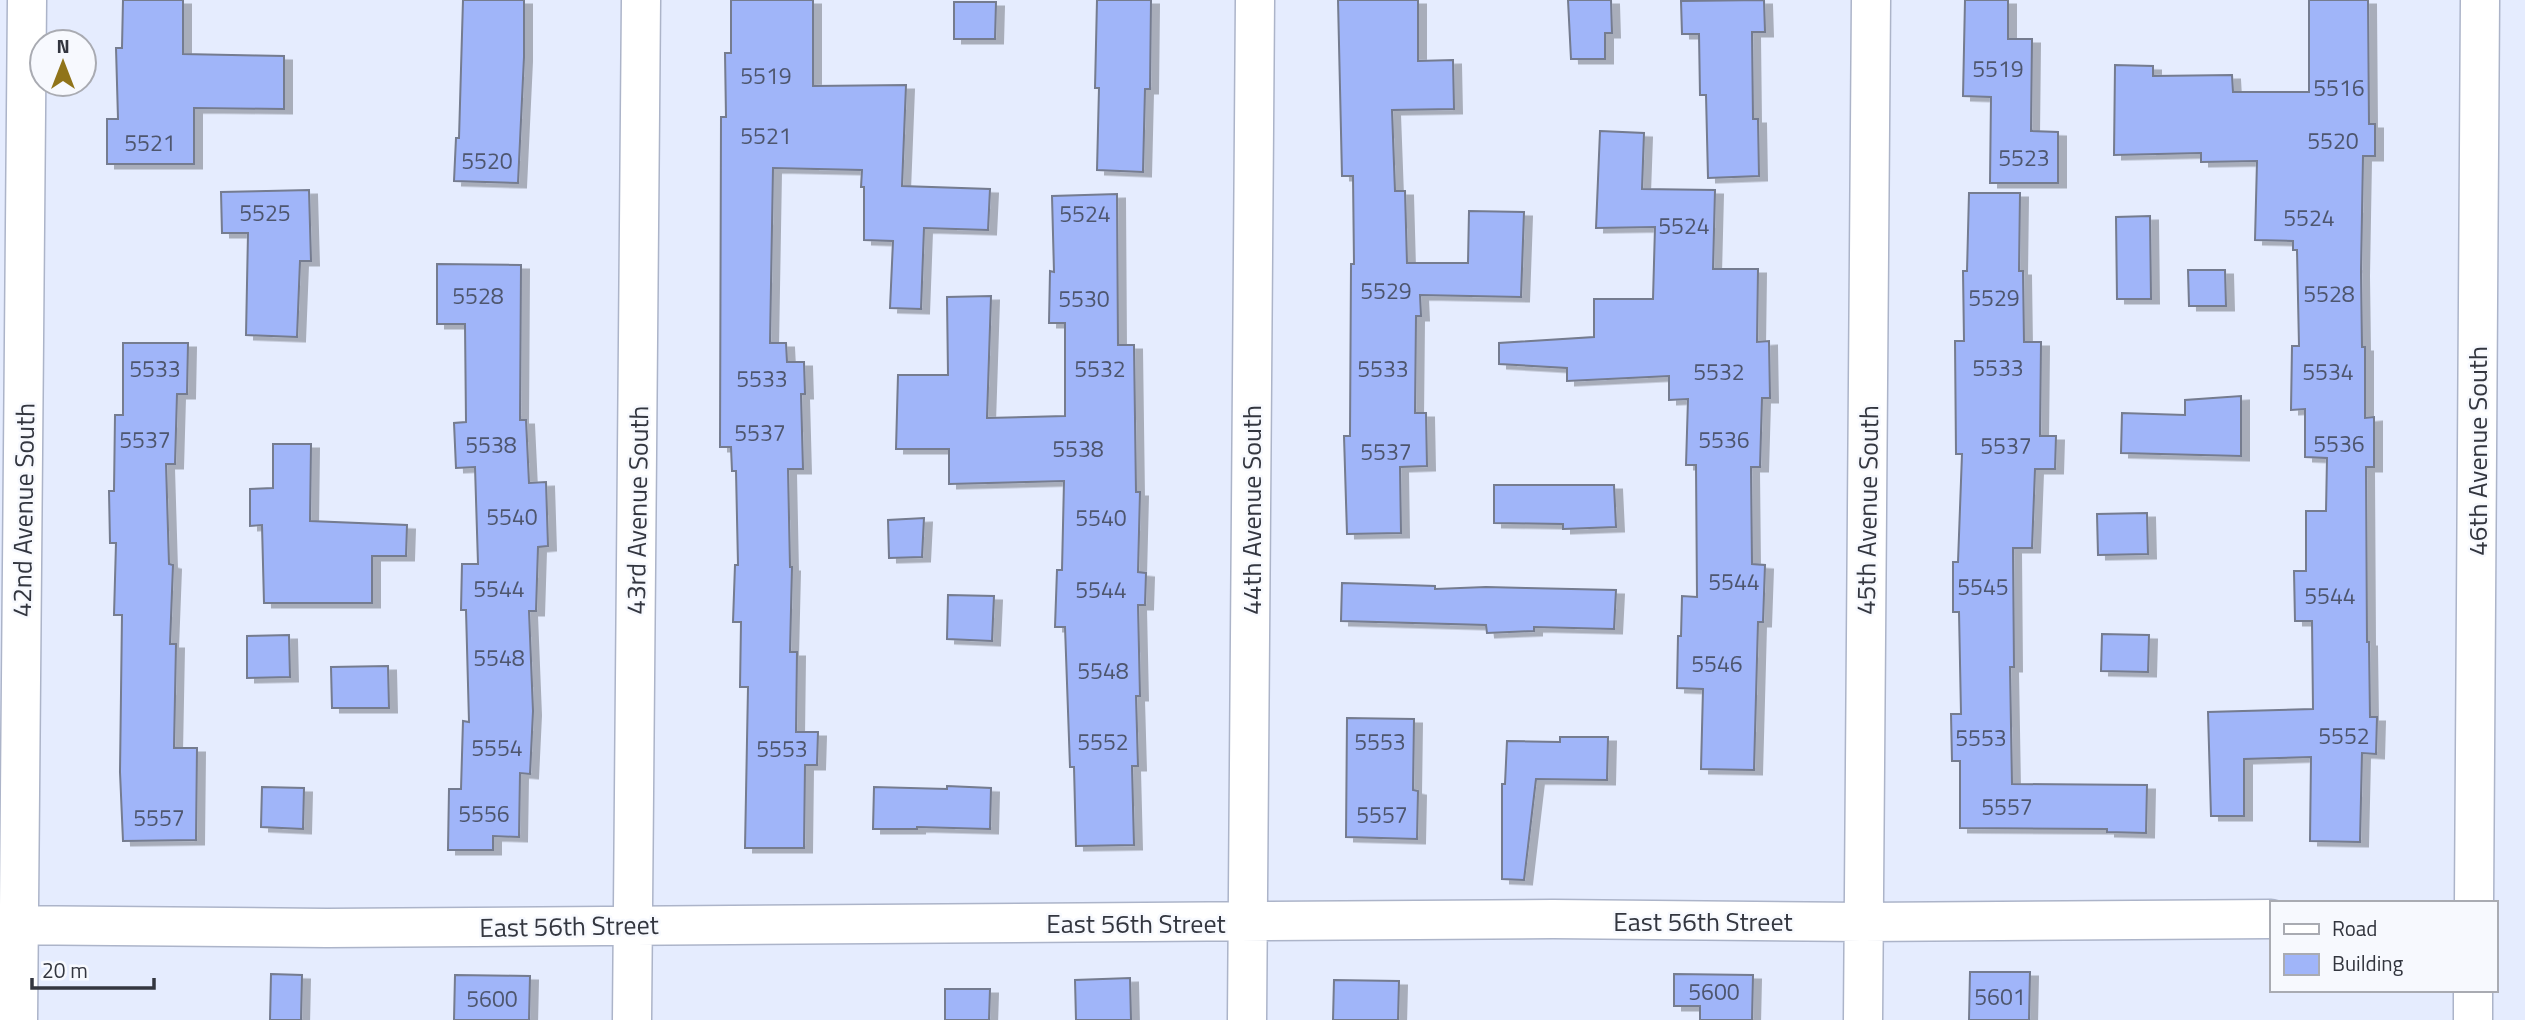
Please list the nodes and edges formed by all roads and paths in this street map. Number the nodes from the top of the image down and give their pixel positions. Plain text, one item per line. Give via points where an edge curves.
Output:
1 (27, 0) edge
2 (641, 0) edge
3 (1255, 0) edge
4 (1871, 0) edge
5 (2480, 0) edge
6 (2474, 901) edge
7 (2270, 919) edge
8 (1863, 922) junction
9 (1248, 923) junction
10 (9, 925) edge
11 (633, 926) junction
12 (2473, 992) edge
13 (18, 1020) edge
14 (632, 1020) edge
15 (1247, 1020) edge
16 (1863, 1020) edge
17 (2473, 1020) edge

1 - 10 street, 42nd Avenue South
2 - 11 street, 43rd Avenue South
3 - 9 street, 44th Avenue South
4 - 8 street, 45th Avenue South
5 - 6 street, 46th Avenue South
7 - 8 street, East 56th Street
8 - 9 street, East 56th Street via 1553,919
8 - 16 street, 45th Avenue South
9 - 11 street, East 56th Street
9 - 15 street, 44th Avenue South
10 - 11 street, East 56th Street
10 - 13 street, 42nd Avenue South
11 - 14 street, 43rd Avenue South
12 - 17 street

